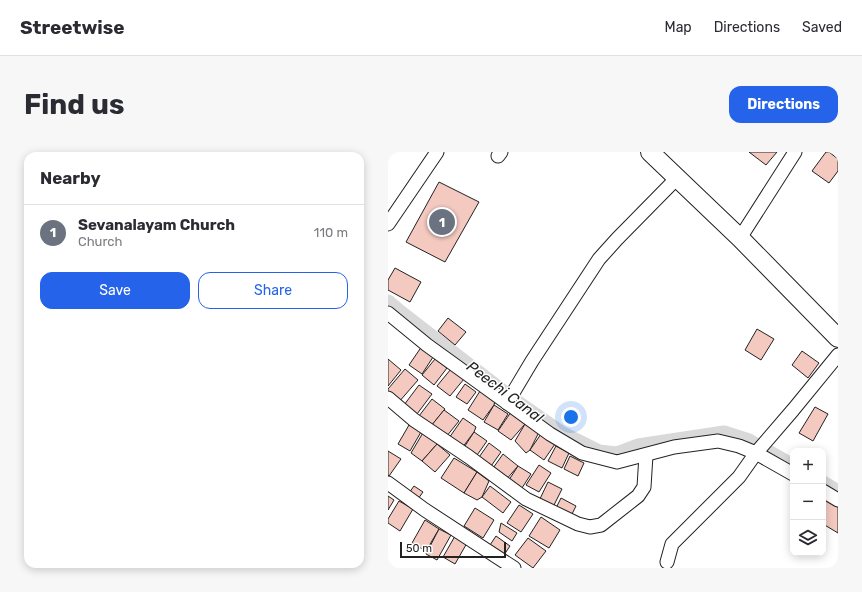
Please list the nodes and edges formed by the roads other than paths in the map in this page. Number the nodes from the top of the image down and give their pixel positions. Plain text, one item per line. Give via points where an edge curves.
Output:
1 (437, 152) edge
2 (650, 152) edge
3 (795, 152) edge
4 (677, 178) junction
5 (388, 224) edge
6 (740, 238) junction
7 (388, 313) edge
8 (838, 338) edge
9 (838, 355) edge
10 (388, 398) edge
11 (507, 403) junction
12 (756, 453) junction
13 (646, 455) junction
14 (790, 472) edge
15 (388, 483) edge
16 (826, 493) edge
17 (838, 500) edge
18 (666, 562) dead end
19 (514, 568) edge

1 - 5 street
2 - 4 main road
3 - 6 street
4 - 6 main road
4 - 11 street via 599,259
6 - 8 main road
7 - 11 street
9 - 12 street
10 - 13 street via 414,420 526,500 590,527 601,525 638,496 644,486
11 - 13 street via 582,453 617,462
12 - 13 street via 718,442 674,447
12 - 14 street
12 - 18 street via 739,477 672,544
15 - 19 street
16 - 17 street

